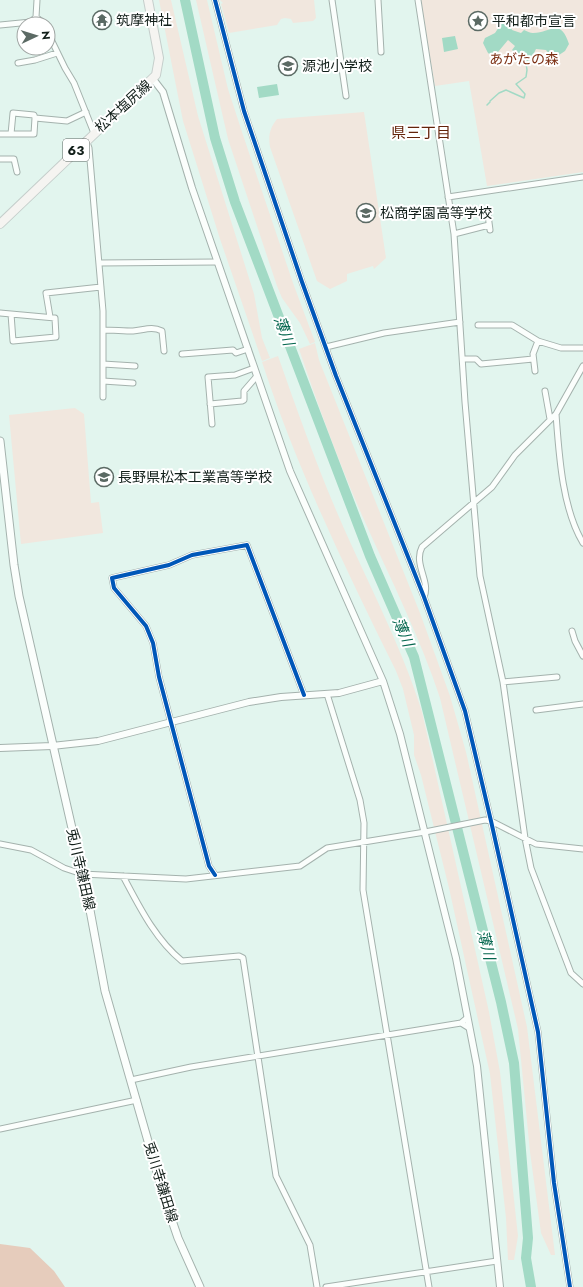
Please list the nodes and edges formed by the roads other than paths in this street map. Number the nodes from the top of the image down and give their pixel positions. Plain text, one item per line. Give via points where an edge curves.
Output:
1 (39, 0) edge
2 (148, 0) edge
3 (215, 0) edge
4 (332, 0) edge
5 (378, 0) edge
6 (418, 0) edge
7 (36, 16) edge
8 (16, 23) edge
9 (0, 25) edge
10 (381, 52) dead end
11 (57, 53) joint
12 (18, 63) dead end
13 (153, 80) junction
14 (346, 96) dead end
15 (86, 112) junction
16 (35, 118) junction
17 (94, 133) junction
18 (0, 134) edge
19 (11, 134) junction
20 (86, 140) junction
21 (0, 160) edge
22 (16, 172) dead end
23 (583, 177) edge
24 (448, 197) junction
25 (488, 215) dead end
26 (0, 224) edge
27 (454, 234) junction
28 (217, 262) junction
29 (99, 263) junction
30 (101, 287) junction
31 (0, 313) edge
32 (11, 314) junction
33 (50, 317) junction
34 (460, 322) junction
35 (478, 325) dead end
36 (104, 330) junction
37 (538, 341) junction
38 (326, 347) junction
39 (583, 348) edge
40 (248, 349) junction
41 (164, 350) dead end
42 (182, 354) dead end
43 (463, 359) junction
44 (533, 359) junction
45 (103, 364) junction
46 (135, 366) dead end
47 (583, 366) edge
48 (254, 368) junction
49 (535, 371) dead end
50 (257, 376) junction
51 (103, 381) junction
52 (133, 382) dead end
53 (546, 391) dead end
54 (103, 397) dead end
55 (210, 404) junction
56 (556, 414) junction
57 (550, 418) junction
58 (212, 424) dead end
59 (0, 441) edge
60 (473, 504) junction
61 (583, 543) edge
62 (424, 598) junction
63 (572, 631) dead end
64 (583, 656) edge
65 (557, 677) dead end
66 (383, 681) junction
67 (503, 682) junction
68 (327, 694) junction
69 (304, 695) junction
70 (583, 704) edge
71 (536, 710) dead end
72 (172, 723) junction
73 (52, 746) junction
74 (0, 748) edge
75 (491, 821) junction
76 (428, 832) junction
77 (525, 838) junction
78 (364, 842) junction
79 (0, 844) edge
80 (583, 849) edge
81 (82, 874) junction
82 (215, 875) junction
83 (123, 876) junction
84 (583, 984) edge
85 (467, 1018) junction
86 (461, 1023) junction
87 (469, 1028) junction
88 (388, 1035) junction
89 (258, 1057) junction
90 (131, 1080) junction
91 (137, 1100) junction
92 (0, 1129) edge
93 (497, 1261) junction
94 (427, 1272) junction
95 (200, 1287) edge
96 (317, 1287) edge
97 (326, 1287) edge
98 (429, 1287) edge
99 (500, 1287) edge
100 (570, 1287) edge

1 - 7 street
2 - 13 main road, 松本塩尻線 via 159,58
3 - 38 street via 244,111
4 - 14 street
5 - 10 street
6 - 24 street
8 - 9 street
11 - 12 street
11 - 15 street via 74,83
13 - 17 main road, 松本塩尻線 / 63
13 - 28 street via 163,92
15 - 16 street via 67,121
15 - 17 street
16 - 19 street via 34,134
16 - 19 street via 34,114 13,113
17 - 20 main road, 松本塩尻線 / 63
18 - 19 street
20 - 26 main road, 松本塩尻線 / 63
20 - 29 street via 89,148
21 - 22 street via 14,159
23 - 24 street
24 - 27 street
25 - 27 street via 490,227
27 - 34 street
28 - 29 street
28 - 40 street
29 - 30 street
30 - 33 street via 46,293
30 - 36 street
31 - 32 street
32 - 33 street
32 - 33 street via 14,341 56,336 55,318
34 - 38 street via 384,333
34 - 43 street
35 - 37 street via 512,325
36 - 41 street via 157,328 162,330
36 - 45 street
37 - 39 street via 561,348
37 - 44 street
38 - 62 street
40 - 42 street via 236,353 233,350
40 - 48 street
43 - 44 street via 476,359 481,364
43 - 60 street
44 - 49 street
45 - 46 street
45 - 51 street
47 - 56 street
48 - 50 street
48 - 55 street via 235,375 208,377
50 - 55 street via 244,391 244,400
50 - 66 street via 290,472
51 - 52 street
51 - 54 street
53 - 57 street
55 - 58 street
56 - 57 street
56 - 61 street via 561,474 574,526
57 - 60 street via 515,455 492,487
59 - 73 main road, 兎川寺鎌田線 via 14,565
60 - 62 street via 419,552 427,592
60 - 67 street via 480,576
62 - 75 street via 459,691
63 - 64 street
65 - 67 street
66 - 68 street
66 - 76 street
67 - 77 street
68 - 69 street
68 - 78 street via 360,800
69 - 72 street via 249,702
69 - 72 street via 247,545 192,555 169,565 112,578 114,588 146,626 153,643 159,677
70 - 71 street
72 - 73 street via 98,741
72 - 82 street via 209,866
73 - 74 street
73 - 81 main road, 兎川寺鎌田線
75 - 76 street via 485,820
75 - 77 street
75 - 100 street via 538,1032 554,1183
76 - 78 street
76 - 85 street
77 - 80 street via 543,845
77 - 84 street via 531,868 571,973
78 - 82 street via 327,848 300,866
78 - 88 street via 363,890
79 - 81 street via 31,850 64,868
81 - 83 street
81 - 90 main road, 兎川寺鎌田線 via 105,991
82 - 83 street via 186,879
83 - 89 street via 142,911 168,949 182,960 239,956 243,958
85 - 86 street
85 - 87 street
86 - 87 street
86 - 88 street
87 - 93 street via 478,1079
88 - 89 street
88 - 94 street
89 - 90 street via 191,1067
89 - 96 street via 276,1176 310,1246
90 - 91 main road, 兎川寺鎌田線
91 - 92 street
91 - 95 main road, 兎川寺鎌田線 via 178,1238
93 - 94 street
93 - 99 street
94 - 97 street
94 - 98 street

